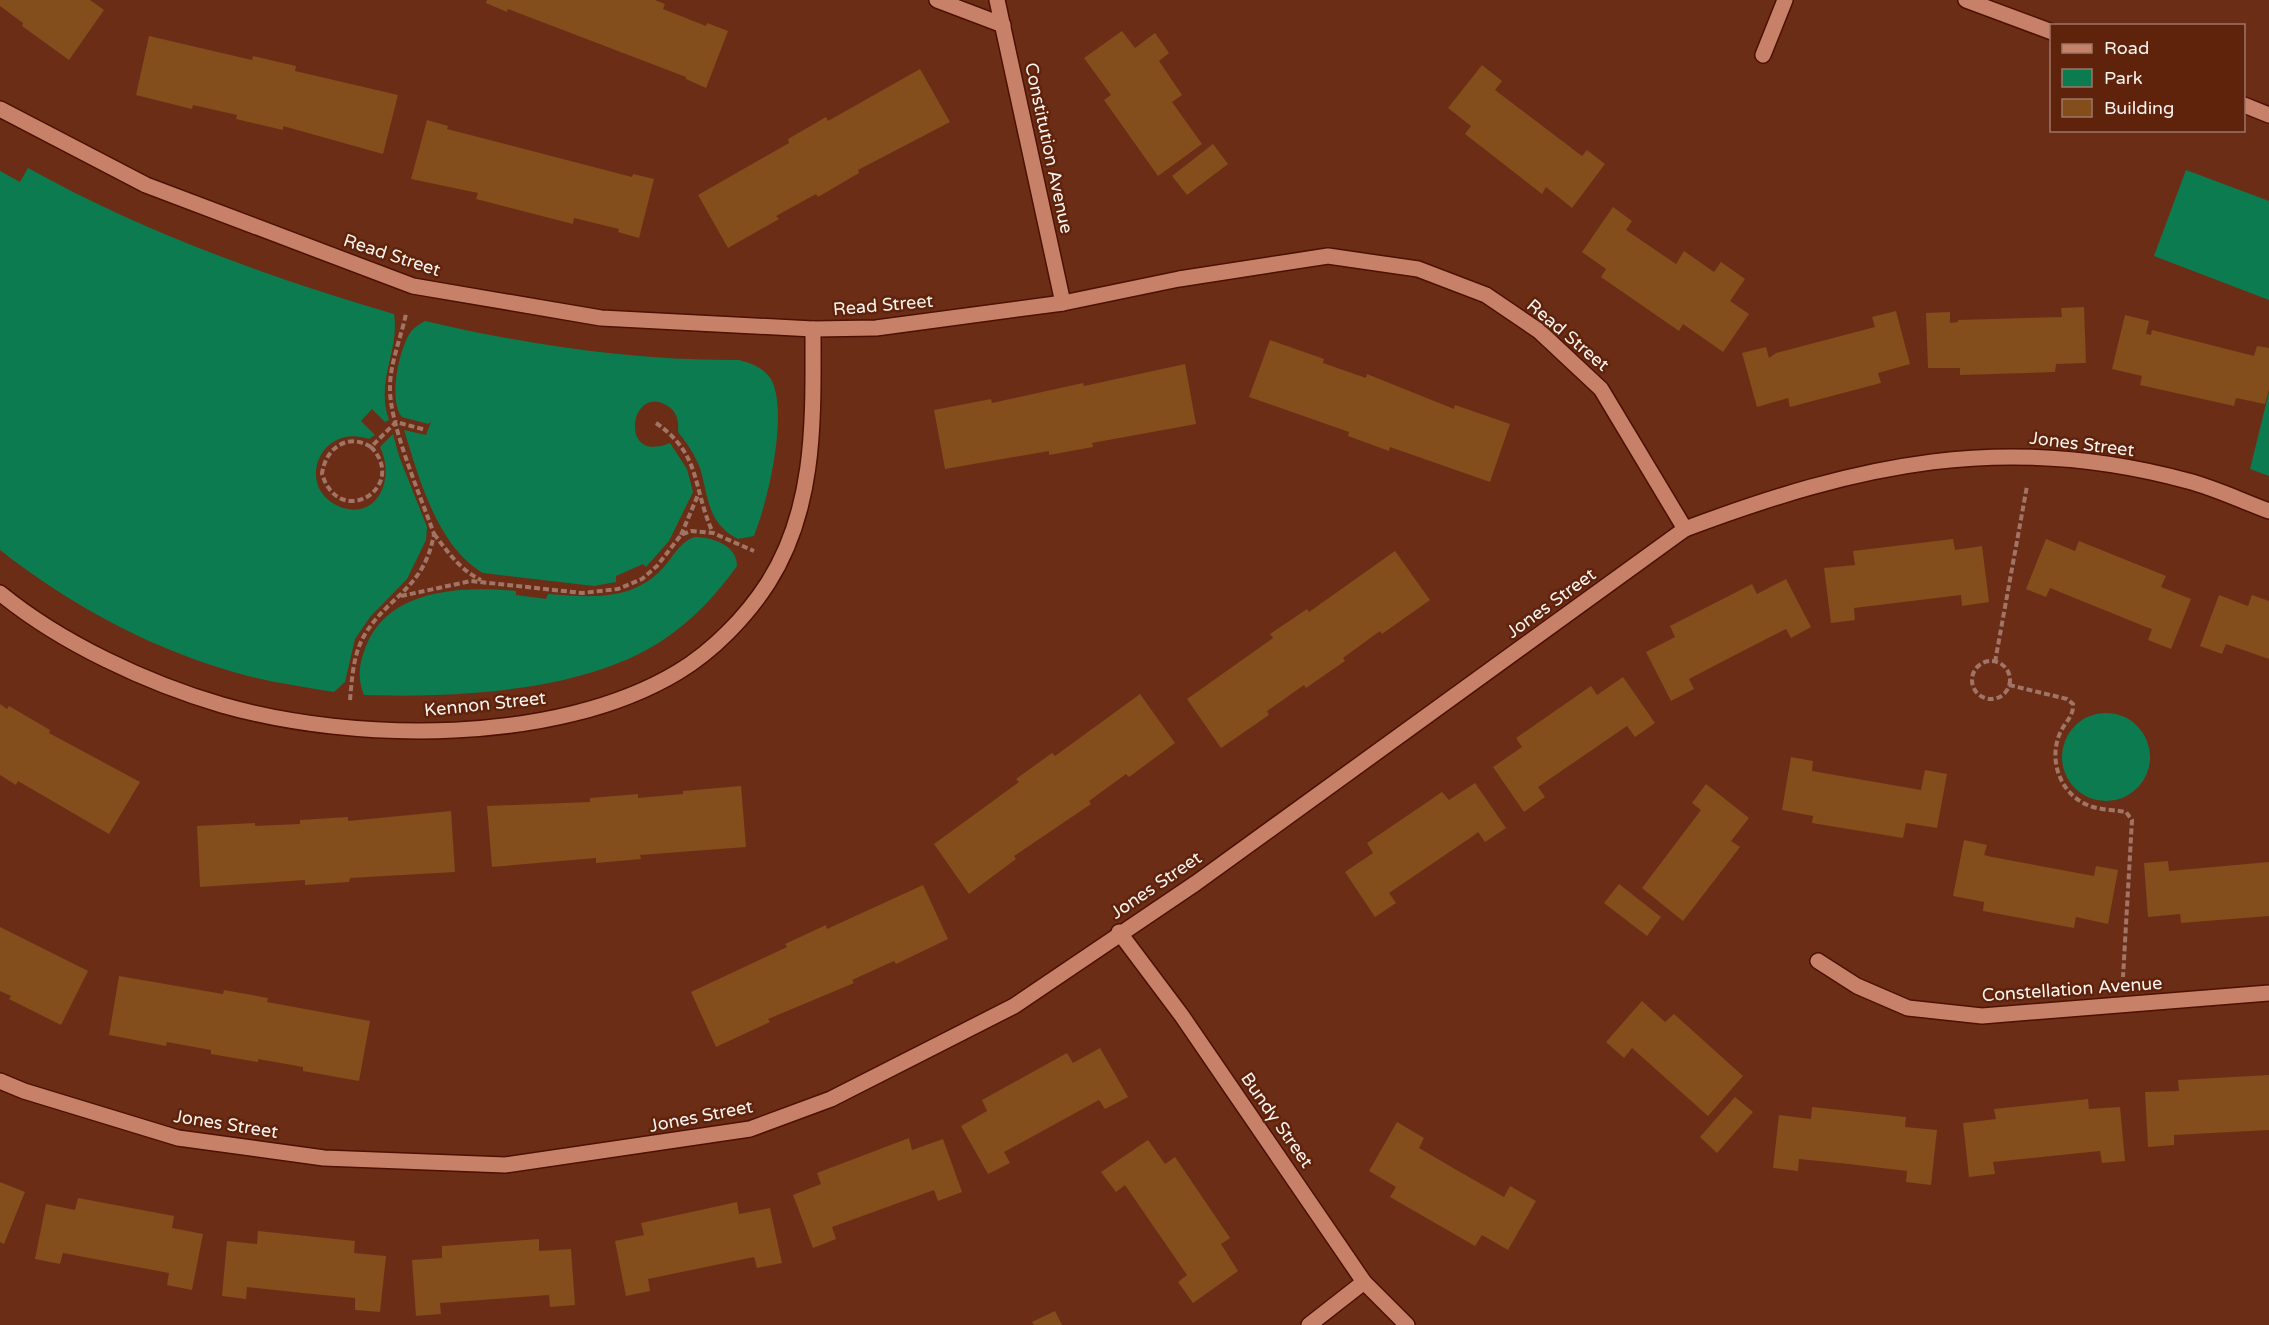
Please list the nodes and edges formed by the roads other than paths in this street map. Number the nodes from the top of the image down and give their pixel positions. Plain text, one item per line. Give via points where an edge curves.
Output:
1 (936, 0) edge
2 (998, 0) edge
3 (1785, 0) edge
4 (1966, 0) edge
5 (1003, 25) junction
6 (2050, 31) edge
7 (1763, 55) dead end
8 (2245, 105) edge
9 (0, 109) edge
10 (2269, 115) edge
11 (1063, 303) junction
12 (813, 329) junction
13 (2269, 511) edge
14 (1685, 529) junction
15 (0, 593) edge
16 (1119, 932) junction
17 (1818, 961) dead end
18 (2269, 993) edge
19 (0, 1081) edge
20 (1364, 1282) junction
21 (1309, 1325) edge
22 (1407, 1325) edge

1 - 5 street
2 - 5 street, Constitution Avenue
3 - 7 street
4 - 6 street
5 - 11 street, Constitution Avenue
8 - 10 street
9 - 12 street, Read Street via 146,185 413,286 601,318
11 - 12 street, Read Street via 876,328
11 - 14 street, Read Street via 1179,279 1328,256 1418,269 1486,295 1539,331 1601,389
12 - 15 street, Kennon Street via 813,425 805,493 780,562 747,611 714,644 680,671 643,691 519,724 421,732 293,721 222,705 151,679 81,645
13 - 14 street, Jones Street via 2189,481 2095,461 2033,455 1945,459 1856,473 1767,498
14 - 16 street, Jones Street via 1215,869
16 - 19 street, Jones Street via 1014,1006 831,1099 750,1129 652,1146 505,1165 324,1158 178,1138
16 - 20 street, Bundy Street via 1182,1016
17 - 18 street, Constellation Avenue via 1857,986 1908,1008 1982,1016
20 - 21 street
20 - 22 street, Bundy Street

